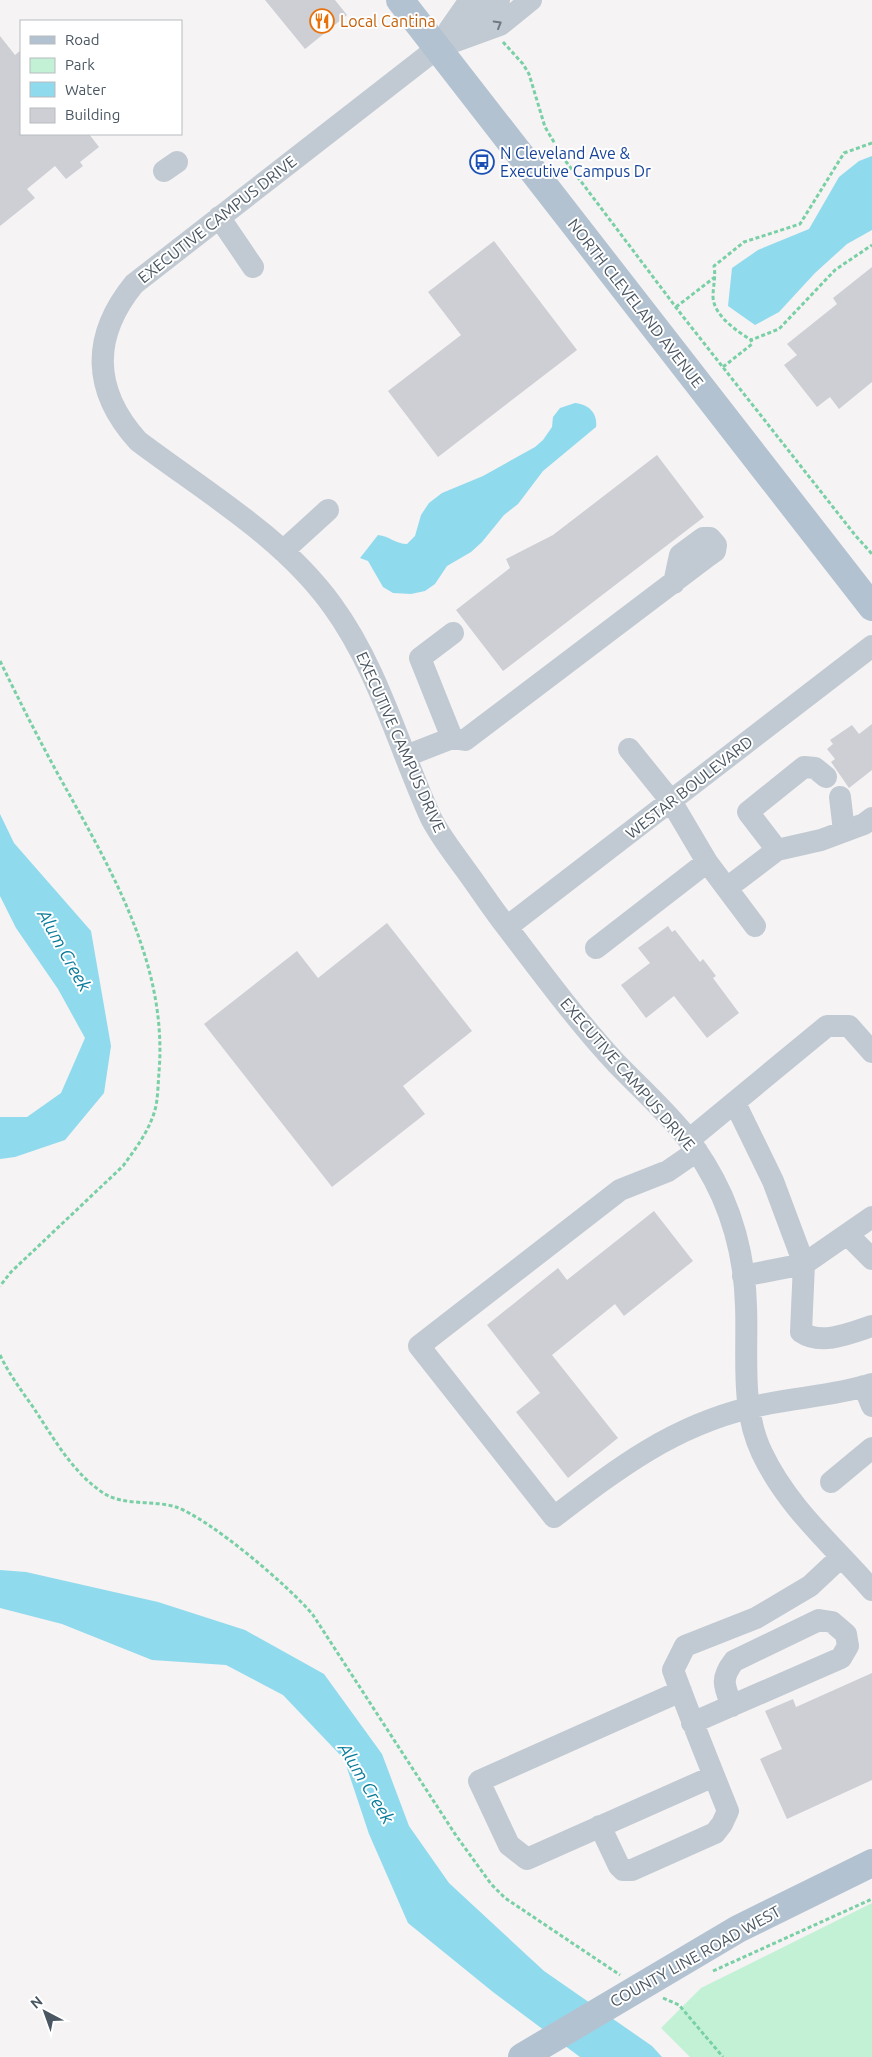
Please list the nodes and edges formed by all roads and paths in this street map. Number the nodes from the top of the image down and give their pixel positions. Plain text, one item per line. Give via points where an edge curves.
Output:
1 (400, 0) edge
2 (470, 0) edge
3 (499, 0) edge
4 (531, 0) edge
5 (436, 48) junction
6 (510, 51) dead end
7 (872, 143) edge
8 (219, 217) junction
9 (872, 245) edge
10 (253, 268) dead end
11 (716, 276) junction
12 (676, 307) junction
13 (751, 340) junction
14 (723, 367) junction
15 (328, 510) dead end
16 (283, 551) junction
17 (872, 554) edge
18 (674, 583) dead end
19 (872, 607) edge
20 (453, 633) dead end
21 (872, 646) edge
22 (0, 662) edge
23 (452, 738) junction
24 (629, 749) dead end
25 (406, 756) junction
26 (826, 777) dead end
27 (840, 797) dead end
28 (671, 801) junction
29 (872, 818) edge
30 (844, 831) junction
31 (777, 850) junction
32 (707, 862) junction
33 (727, 888) junction
34 (755, 926) dead end
35 (507, 927) junction
36 (596, 948) dead end
37 (872, 1052) edge
38 (735, 1103) junction
39 (693, 1145) junction
40 (872, 1217) edge
41 (848, 1235) junction
42 (872, 1259) edge
43 (804, 1264) junction
44 (743, 1276) junction
45 (0, 1286) edge
46 (872, 1326) edge
47 (0, 1355) edge
48 (869, 1392) edge
49 (749, 1408) junction
50 (872, 1448) edge
51 (831, 1482) dead end
52 (842, 1557) junction
53 (872, 1590) edge
54 (681, 1691) junction
55 (732, 1706) junction
56 (692, 1723) junction
57 (714, 1776) junction
58 (600, 1826) junction
59 (872, 1862) edge
60 (872, 1899) edge
61 (706, 1974) dead end
62 (626, 1980) dead end
63 (661, 1997) dead end
64 (522, 2057) edge
65 (723, 2057) edge

1 - 5 main road, NORTH CLEVELAND AVENUE
2 - 5 street
3 - 5 street, EXECUTIVE CAMPUS DRIVE
5 -> 4 street via 500,25
5 - 8 street, EXECUTIVE CAMPUS DRIVE
5 - 19 main road, NORTH CLEVELAND AVENUE
6 - 12 path via 529,74 545,127 564,159
7 - 11 path via 844,153 800,224 744,242 714,266
8 - 10 street
8 - 16 street, EXECUTIVE CAMPUS DRIVE via 145,275 122,299 109,325 101,366 111,404 122,424 138,441
9 - 13 path via 835,270 779,329
11 - 12 path
11 - 13 path via 713,299 727,324
12 - 14 path
13 - 14 path via 752,344
14 - 17 path
15 - 16 street
16 - 25 street, EXECUTIVE CAMPUS DRIVE via 310,578 353,636 371,670
18 - 23 street via 465,740
20 - 23 street via 420,658
21 - 28 street, WESTAR BOULEVARD
22 - 45 path via 106,860 148,965 160,1019 156,1108 146,1133 123,1166
23 - 25 street
24 - 28 street
25 - 35 street, EXECUTIVE CAMPUS DRIVE via 436,826
26 - 31 street via 815,768 804,767 748,812
27 - 30 street
28 - 32 street
28 - 35 street, WESTAR BOULEVARD
29 - 30 street
30 - 31 street
31 - 33 street
32 - 33 street
32 - 36 street
33 - 34 street
35 - 39 street, EXECUTIVE CAMPUS DRIVE via 540,973 593,1036 667,1112
37 - 38 street via 849,1026 827,1026
38 - 39 street
38 - 43 street via 773,1181
39 - 44 street, EXECUTIVE CAMPUS DRIVE via 723,1198 735,1232
39 - 49 street via 668,1171 620,1190 419,1346 554,1517 629,1460 693,1426
40 - 41 street
41 - 42 street
41 - 43 street
43 - 44 street
43 - 46 street via 801,1332 810,1338 821,1338
44 - 49 street, EXECUTIVE CAMPUS DRIVE
47 - 62 path via 68,1458 106,1495 123,1500 162,1502 195,1516 297,1596 313,1615 491,1884 505,1898
48 - 49 street via 851,1391
49 - 52 street, EXECUTIVE CAMPUS DRIVE via 760,1450 785,1495 806,1522
50 - 51 street
52 - 53 street, EXECUTIVE CAMPUS DRIVE
52 - 54 street via 810,1586 756,1618 685,1646 673,1670
54 - 56 street
54 - 58 street via 479,1781 509,1845 527,1859
55 - 55 street via 841,1658 848,1646 846,1634 832,1622 819,1620 734,1661 726,1670 724,1684
55 - 56 street
56 - 57 street
57 - 58 street
57 - 58 street via 728,1811 715,1833 632,1870 623,1870 619,1866
59 - 64 main road, COUNTY LINE ROAD WEST via 746,1924
60 - 61 path
63 - 65 path via 679,2005

